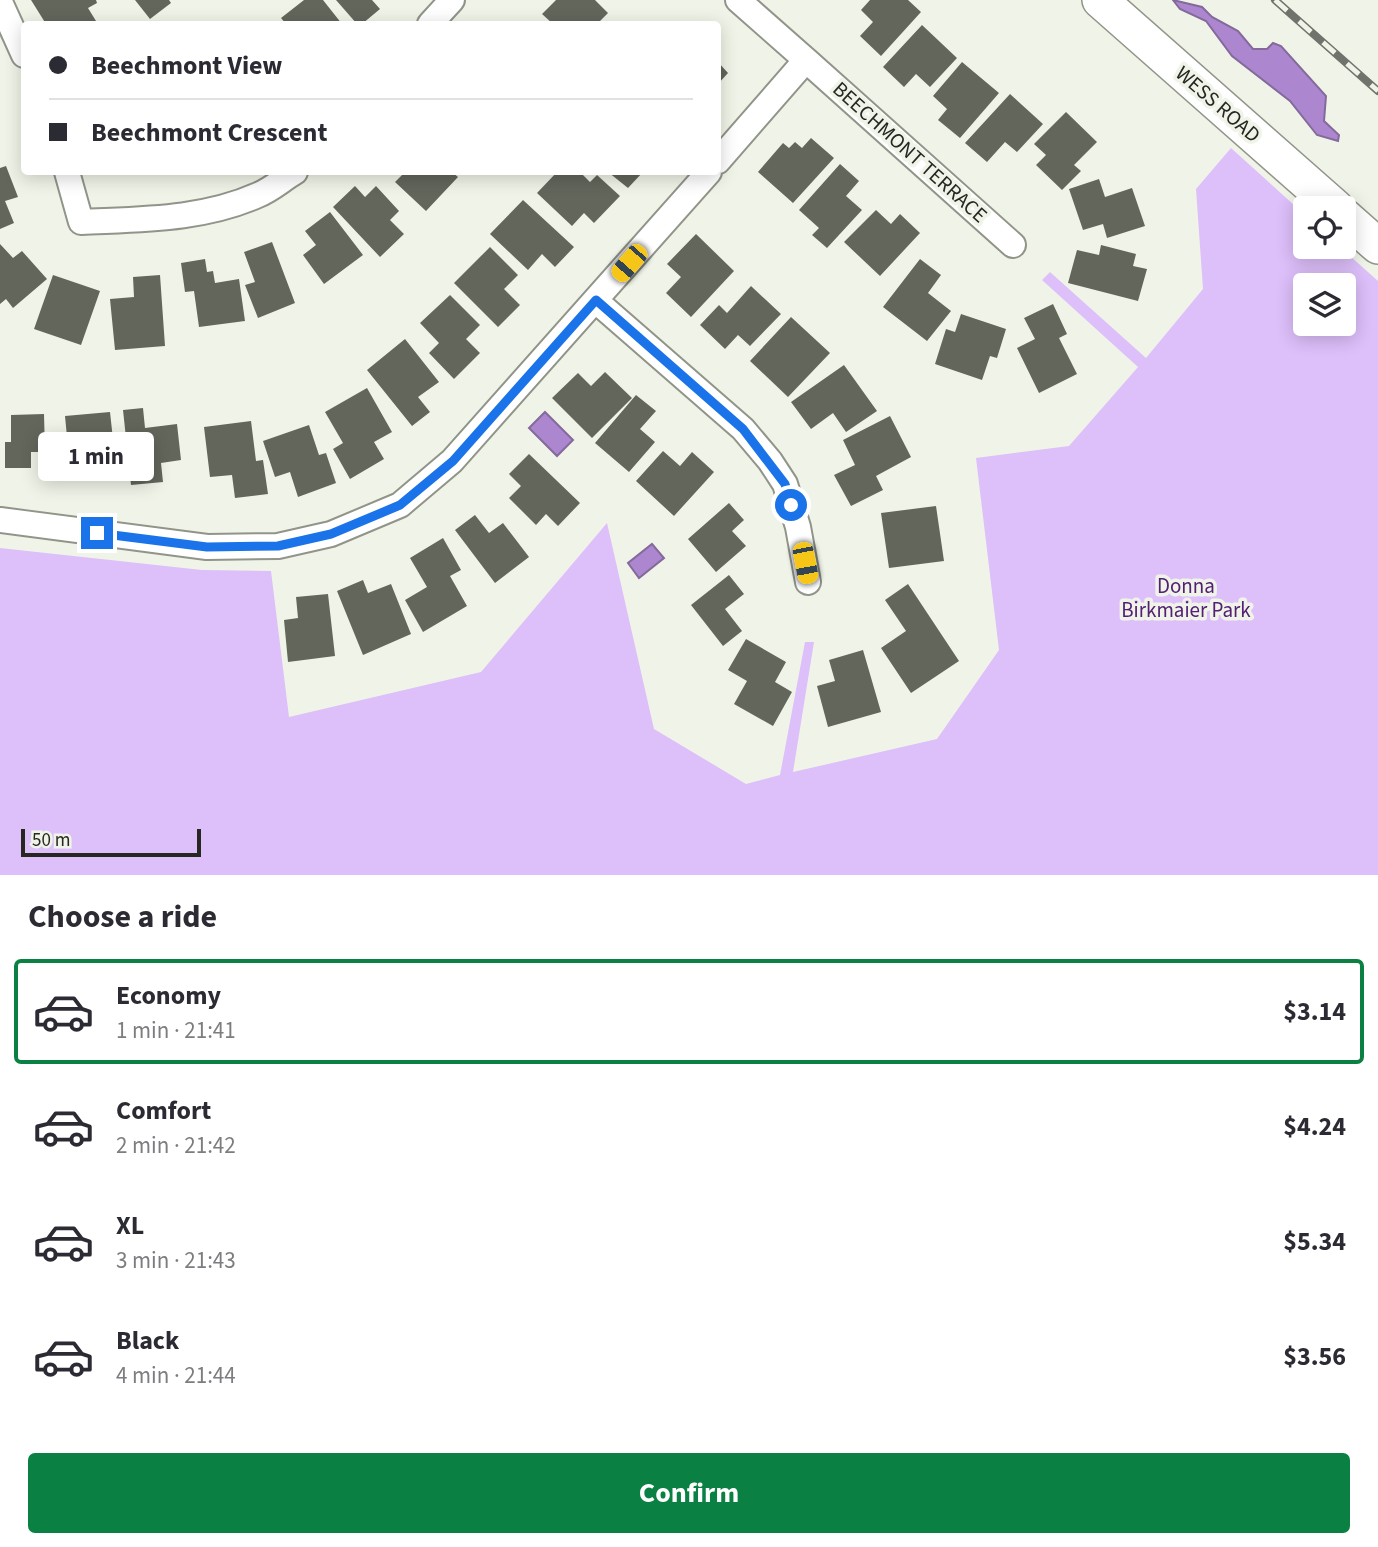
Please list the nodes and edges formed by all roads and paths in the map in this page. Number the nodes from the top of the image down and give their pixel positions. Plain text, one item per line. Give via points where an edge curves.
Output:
1 (452, 0) edge
2 (738, 0) edge
3 (1100, 0) edge
4 (0, 2) edge
5 (433, 21) edge
6 (21, 48) edge
7 (806, 60) junction
8 (721, 158) edge
9 (68, 175) edge
10 (290, 175) edge
11 (706, 175) edge
12 (1322, 196) edge
13 (1356, 227) edge
14 (1013, 244) dead end
15 (1378, 246) edge
16 (596, 300) junction
17 (0, 520) edge
18 (808, 582) dead end

1 - 5 street
2 - 7 street, BEECHMONT TERRACE
3 - 12 street, WESS ROAD
4 - 6 street
7 - 8 street
7 - 14 street, BEECHMONT TERRACE
9 - 10 street via 82,222 210,212 260,194
11 - 16 street
13 - 15 street
16 - 17 street via 453,461 400,505 331,534 278,546 207,547
16 - 18 street via 743,429 770,461 785,484

